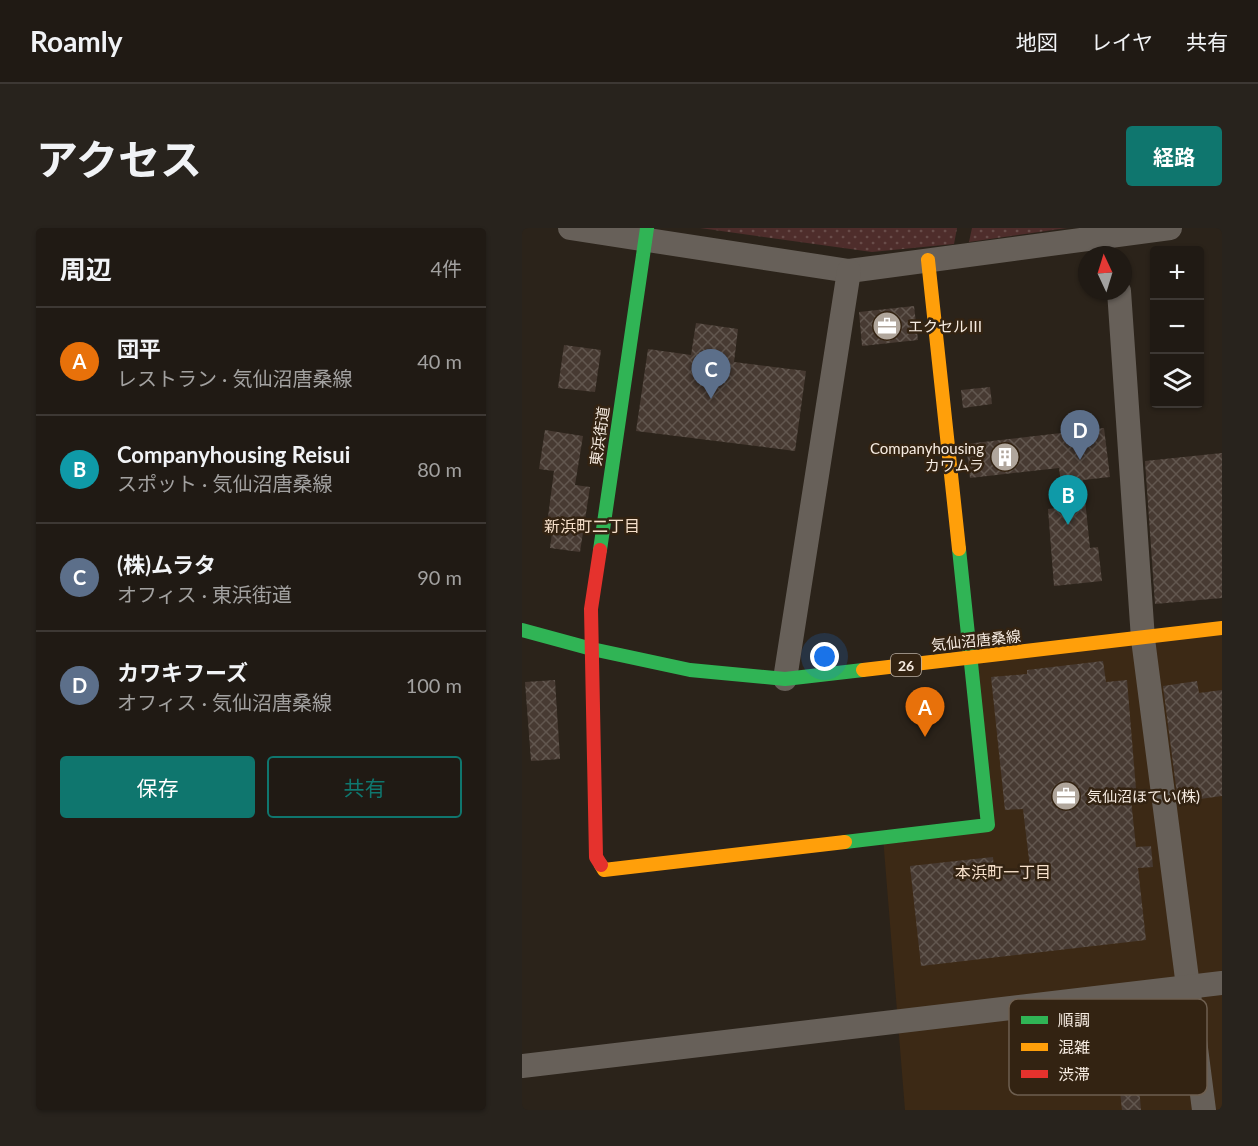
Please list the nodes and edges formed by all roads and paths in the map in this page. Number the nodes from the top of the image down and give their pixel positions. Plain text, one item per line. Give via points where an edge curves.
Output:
1 (570, 228) edge
2 (1170, 228) edge
3 (646, 233) edge
4 (1116, 245) edge
5 (928, 260) junction
6 (849, 271) junction
7 (1120, 300) edge
8 (1222, 628) edge
9 (522, 630) edge
10 (1143, 639) junction
11 (592, 649) junction
12 (970, 658) junction
13 (785, 679) junction
14 (1222, 983) edge
15 (1188, 987) junction
16 (1087, 999) edge
17 (1190, 999) edge
18 (1009, 1008) edge
19 (522, 1066) edge
20 (1202, 1095) edge
21 (1204, 1110) edge

1 - 3 street
2 - 4 street
3 - 6 street
3 - 11 street, 東浜街道 via 591,609
4 - 5 street
5 - 6 street
5 - 12 street
6 - 13 street
7 - 10 street
8 - 10 street, 気仙沼唐桑線 / 26
9 - 11 street, 気仙沼唐桑線 / 26
10 - 12 street, 気仙沼唐桑線 / 26
10 - 15 street
11 - 12 street, 東浜街道 via 596,857 604,870 988,825
11 - 13 street, 気仙沼唐桑線 / 26 via 690,670
12 - 13 street, 気仙沼唐桑線 / 26
14 - 15 street
15 - 16 street
15 - 17 street
18 - 19 street
20 - 21 street

